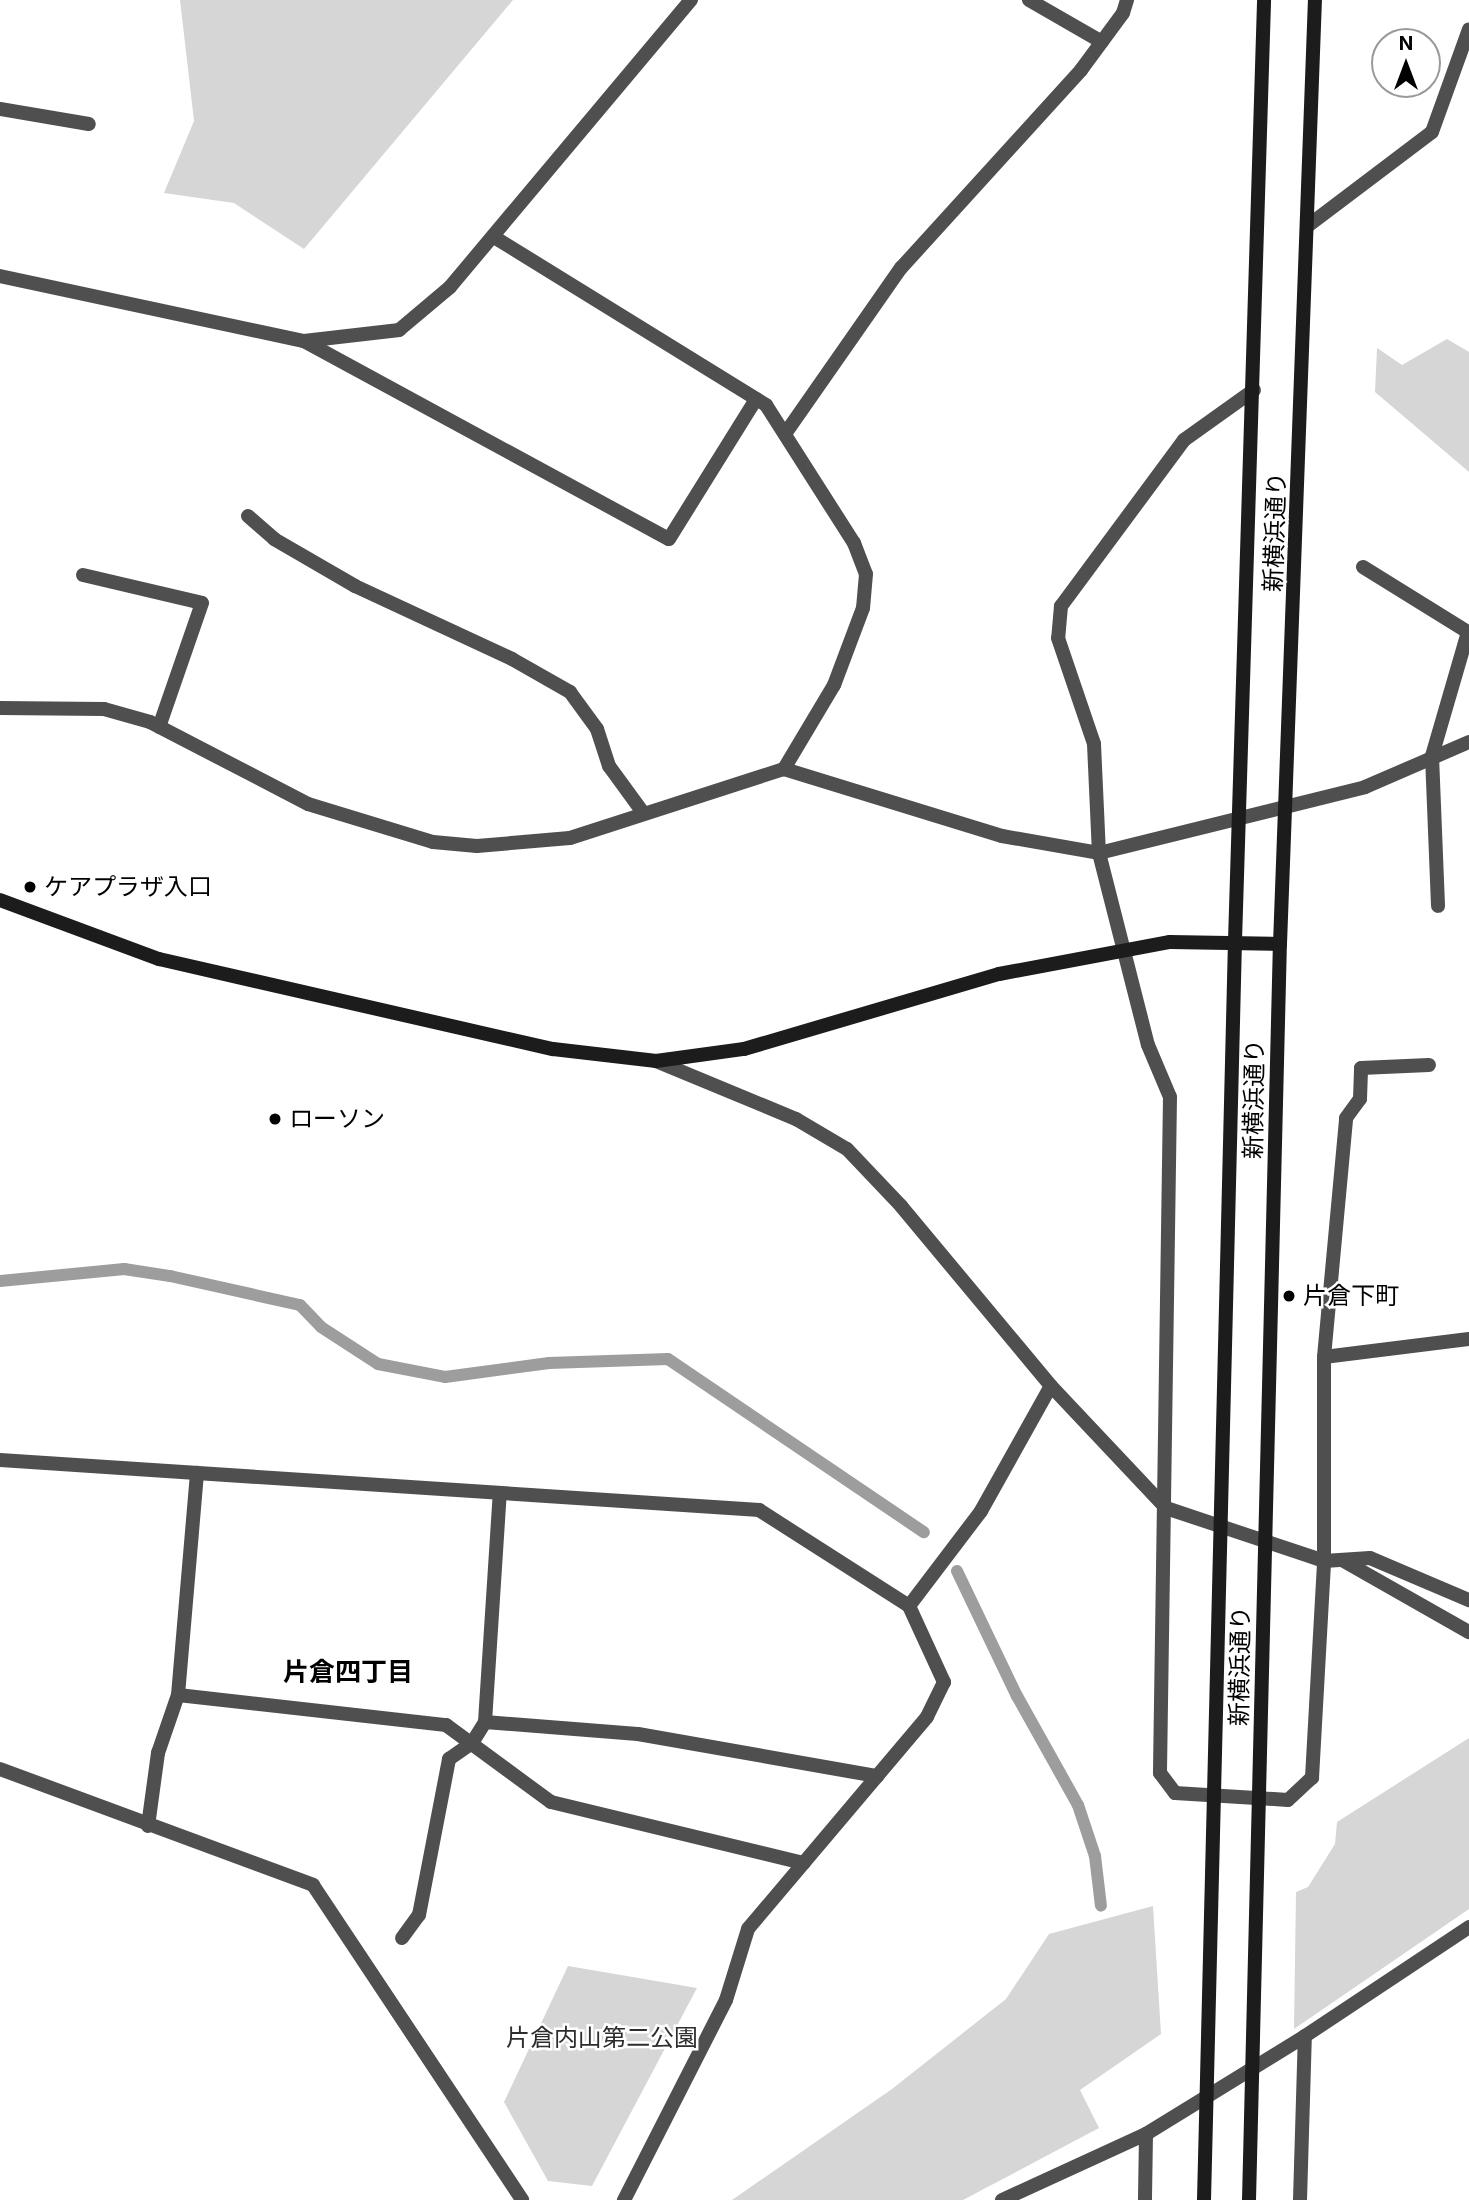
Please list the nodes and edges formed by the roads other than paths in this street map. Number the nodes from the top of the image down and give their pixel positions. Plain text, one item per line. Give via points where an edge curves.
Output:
1 (691, 0) edge
2 (1029, 0) edge
3 (1127, 0) edge
4 (1264, 0) edge
5 (1315, 0) edge
6 (1469, 29) edge
7 (1102, 42) junction
8 (0, 109) edge
9 (89, 124) dead end
10 (1309, 225) junction
11 (494, 237) junction
12 (0, 276) edge
13 (304, 341) junction
14 (1254, 390) junction
15 (756, 399) junction
16 (785, 434) junction
17 (248, 516) dead end
18 (1363, 567) dead end
19 (83, 575) dead end
20 (0, 708) edge
21 (159, 727) junction
22 (1469, 742) edge
23 (1432, 756) junction
24 (784, 769) junction
25 (644, 814) junction
26 (1099, 853) junction
27 (0, 900) edge
28 (1438, 906) dead end
29 (1235, 941) junction
30 (1280, 944) junction
31 (656, 1061) junction
32 (1429, 1065) dead end
33 (1469, 1339) edge
34 (1324, 1357) junction
35 (1051, 1386) junction
36 (0, 1460) edge
37 (197, 1473) junction
38 (500, 1493) junction
39 (1166, 1508) junction
40 (1341, 1559) junction
41 (1324, 1560) junction
42 (1469, 1600) edge
43 (909, 1606) junction
44 (1469, 1632) edge
45 (178, 1695) junction
46 (485, 1722) junction
47 (472, 1743) junction
48 (0, 1769) edge
49 (877, 1776) junction
50 (148, 1826) junction
51 (804, 1863) junction
52 (1469, 1927) edge
53 (402, 1938) dead end
54 (1305, 2036) junction
55 (1146, 2134) junction
56 (522, 2200) edge
57 (624, 2200) edge
58 (1002, 2200) edge
59 (1145, 2200) edge
60 (1204, 2200) edge
61 (1249, 2200) edge
62 (1300, 2200) edge

1 - 11 street
2 - 7 street
3 - 7 street
4 - 14 street, 新横浜通り
5 - 10 street, 新横浜通り
6 - 10 street via 1432,132
7 - 16 street via 901,268
8 - 9 street
10 - 30 street, 新横浜通り
11 - 13 street via 450,287 400,330
11 - 15 street
12 - 13 street
13 - 15 street via 669,539
14 - 26 street via 1184,440 1061,606 1058,638 1094,744
14 - 29 street, 新横浜通り
15 - 16 street via 766,405
16 - 24 street via 854,543 866,574 863,608 834,685
17 - 25 street via 274,539 355,586 512,659 570,692 597,729 609,766
18 - 23 street via 1468,632
19 - 21 street via 202,603
20 - 21 street via 104,709
21 - 25 street via 308,804 433,842 477,846 570,838
22 - 23 street
23 - 26 street via 1364,787
23 - 28 street
24 - 25 street
24 - 26 street via 1002,836
26 - 39 street via 1148,1045 1170,1097
27 - 31 street via 159,959 553,1049
29 - 30 street
29 - 31 street via 1170,943 999,974 744,1049
29 - 60 street, 新横浜通り
30 - 61 street, 新横浜通り
31 - 35 street via 796,1119 847,1149 901,1206
32 - 34 street via 1361,1068 1360,1099 1346,1118
33 - 34 street
34 - 41 street
35 - 39 street
35 - 43 street via 981,1511
36 - 37 street
37 - 38 street
37 - 45 street
38 - 43 street via 759,1510
38 - 46 street
39 - 41 street
39 - 41 street via 1160,1773 1175,1793 1288,1800 1312,1778
40 - 41 street
40 - 42 street via 1370,1558
40 - 44 street
43 - 49 street via 944,1682 927,1717
45 - 47 street via 446,1725
45 - 50 street via 158,1753
46 - 47 street
46 - 49 street via 638,1734
47 - 51 street via 551,1802
47 - 53 street via 449,1759 419,1915
48 - 50 street
49 - 51 street
50 - 56 street via 313,1885
51 - 57 street via 748,1929 726,2000
52 - 54 street
54 - 55 street
54 - 62 street
55 - 58 street
55 - 59 street

